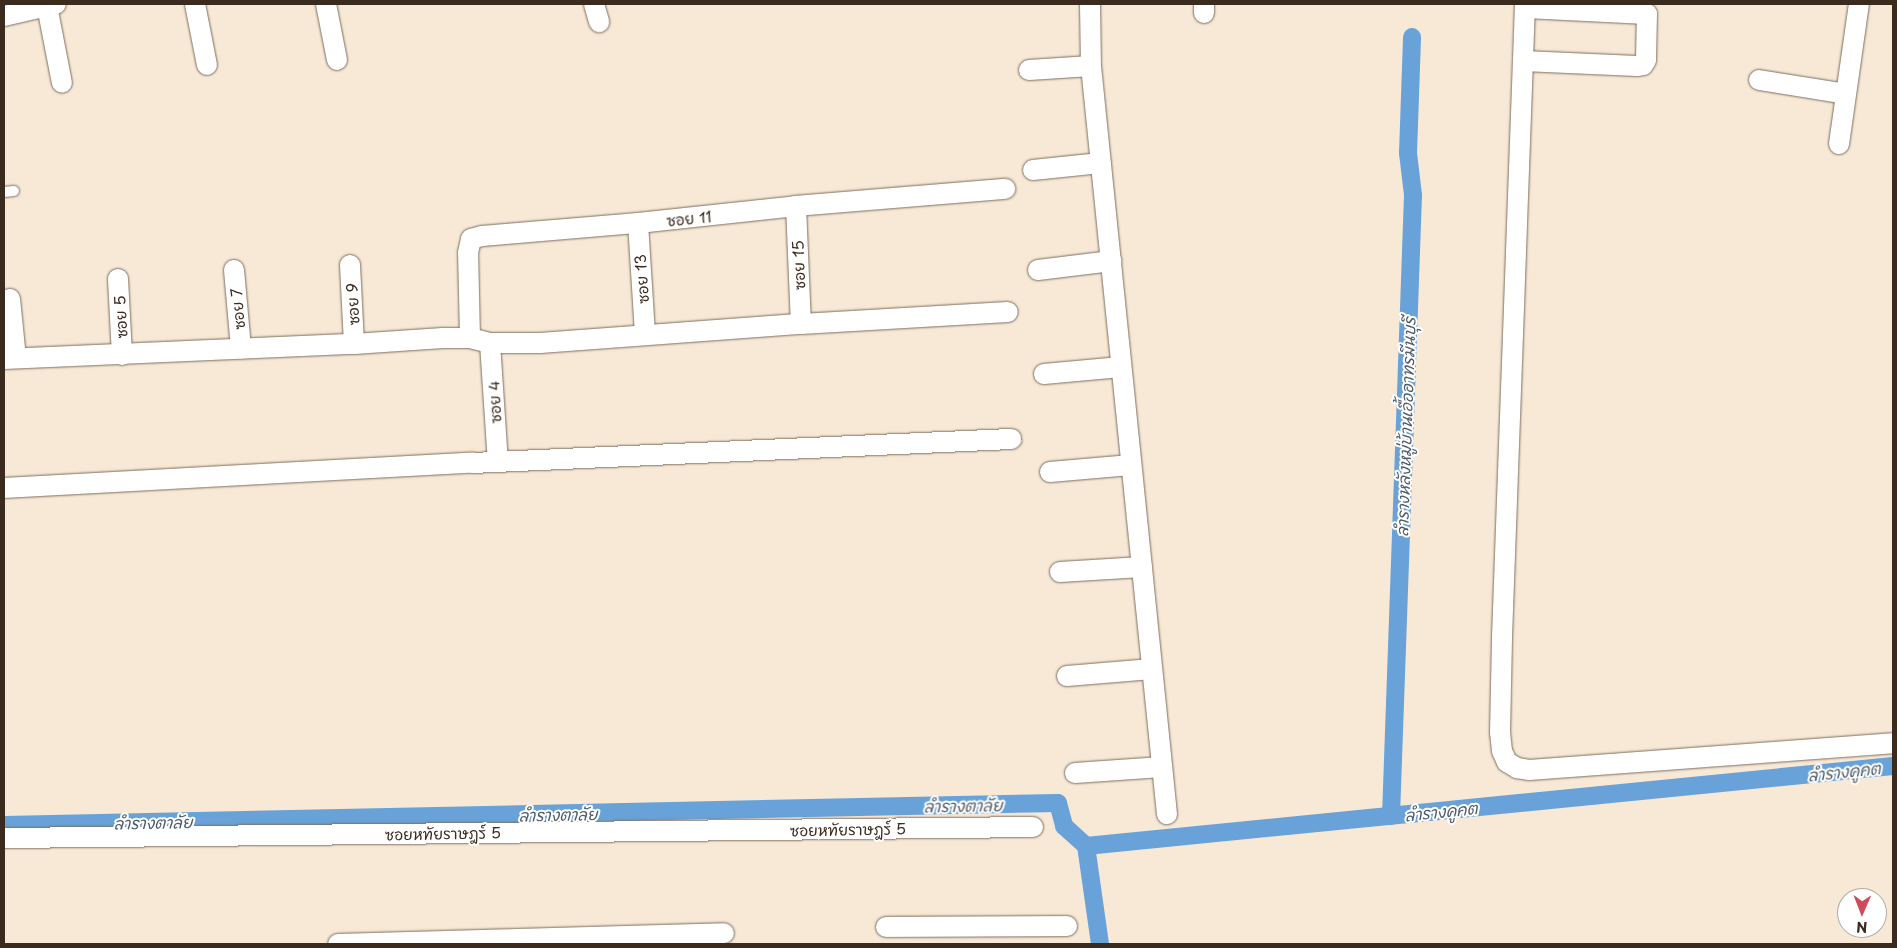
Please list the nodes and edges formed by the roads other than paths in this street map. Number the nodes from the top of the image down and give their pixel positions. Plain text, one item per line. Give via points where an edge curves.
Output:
1 (194, 4) edge
2 (326, 4) edge
3 (1090, 4) edge
4 (1859, 4) edge
5 (51, 5) edge
6 (1525, 6) edge
7 (4, 16) edge
8 (337, 60) dead end
9 (1523, 61) junction
10 (207, 65) dead end
11 (1091, 66) junction
12 (1029, 70) dead end
13 (1759, 80) dead end
14 (62, 83) dead end
15 (1846, 94) junction
16 (1839, 144) dead end
17 (1101, 163) junction
18 (1033, 170) dead end
19 (1005, 189) dead end
20 (796, 206) junction
21 (638, 223) junction
22 (1111, 261) junction
23 (350, 264) dead end
24 (234, 270) dead end
25 (1038, 270) dead end
26 (118, 278) dead end
27 (10, 299) dead end
28 (1008, 312) dead end
29 (801, 324) junction
30 (645, 334) junction
31 (470, 338) junction
32 (490, 342) junction
33 (354, 344) junction
34 (241, 349) junction
35 (122, 355) junction
36 (10, 359) edge
37 (1121, 367) junction
38 (1044, 374) dead end
39 (1011, 438) dead end
40 (498, 462) junction
41 (1131, 465) junction
42 (1050, 472) dead end
43 (4, 488) edge
44 (1142, 568) junction
45 (1060, 572) dead end
46 (1152, 669) junction
47 (1067, 676) dead end
48 (1893, 743) edge
49 (1162, 767) junction
50 (1076, 773) dead end
51 (1167, 814) dead end
52 (1033, 827) dead end
53 (4, 838) edge
54 (1067, 926) dead end
55 (886, 927) dead end
56 (724, 933) dead end
57 (961, 936) edge
58 (338, 944) edge

1 - 10 street
2 - 8 street
3 - 11 street
4 - 15 street
5 - 7 street
5 - 14 street
6 - 9 street
6 - 9 street via 1642,12 1647,14 1648,28 1643,65
9 - 48 street via 1502,638 1500,732 1507,762 1528,770
11 - 12 street
11 - 17 street
13 - 15 street
15 - 16 street
17 - 18 street
17 - 22 street
19 - 20 street, ซอย 11
20 - 21 street, ซอย 11
20 - 29 street, ซอย 15
21 - 30 street, ซอย 13
21 - 31 street, ซอย 11 via 471,239 468,253
22 - 25 street
22 - 37 street
23 - 33 street, ซอย 9
24 - 34 street, ซอย 7
26 - 35 street, ซอย 5
27 - 36 street
28 - 29 street
29 - 30 street
30 - 32 street via 540,343
31 - 32 street
31 - 33 street
32 - 40 street, ซอย 4
33 - 34 street
34 - 35 street
35 - 36 street
37 - 38 street
37 - 41 street
39 - 40 street
40 - 43 street
41 - 42 street
41 - 44 street
44 - 45 street
44 - 46 street
46 - 47 street
46 - 49 street
49 - 50 street
49 - 51 street
52 - 53 street, ซอยหทัยราษฎร์ 5
54 - 57 street
55 - 57 street
56 - 58 street

